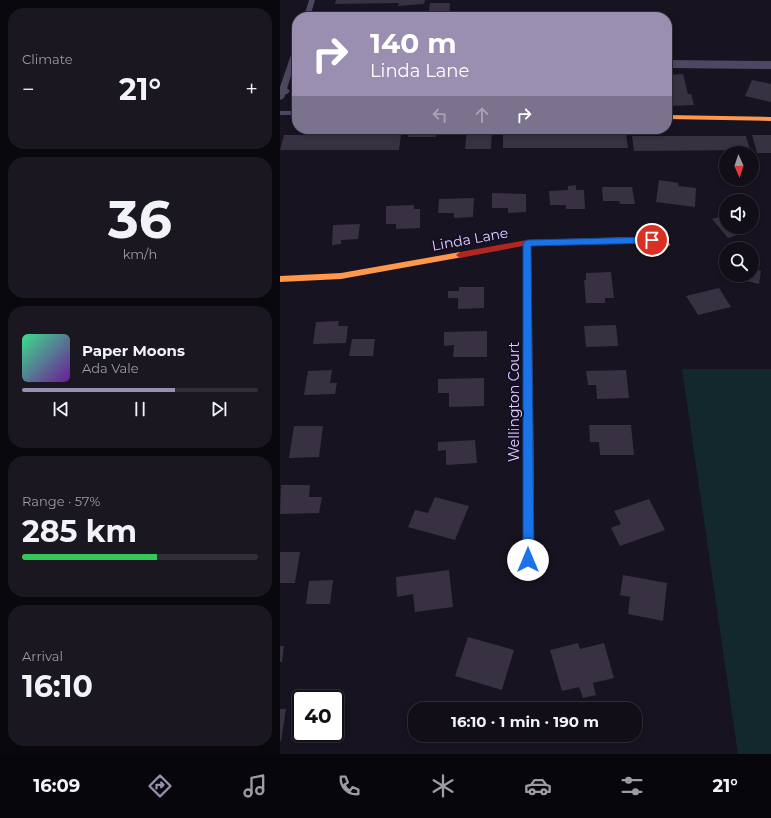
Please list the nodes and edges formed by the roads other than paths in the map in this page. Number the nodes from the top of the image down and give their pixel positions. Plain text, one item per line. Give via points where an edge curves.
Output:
1 (312, 0) edge
2 (308, 12) edge
3 (292, 61) edge
4 (672, 64) edge
5 (771, 65) edge
6 (281, 93) edge
7 (280, 113) edge
8 (292, 113) edge
9 (672, 116) edge
10 (771, 119) edge
11 (527, 243) junction
12 (666, 245) dead end
13 (280, 279) edge
14 (528, 560) dead end

1 - 2 lane
3 - 6 lane
4 - 5 street
7 - 8 lane
9 - 10 street
11 - 12 street, Linda Lane via 652,240
11 - 13 street, Linda Lane via 341,276
11 - 14 street, Wellington Court

